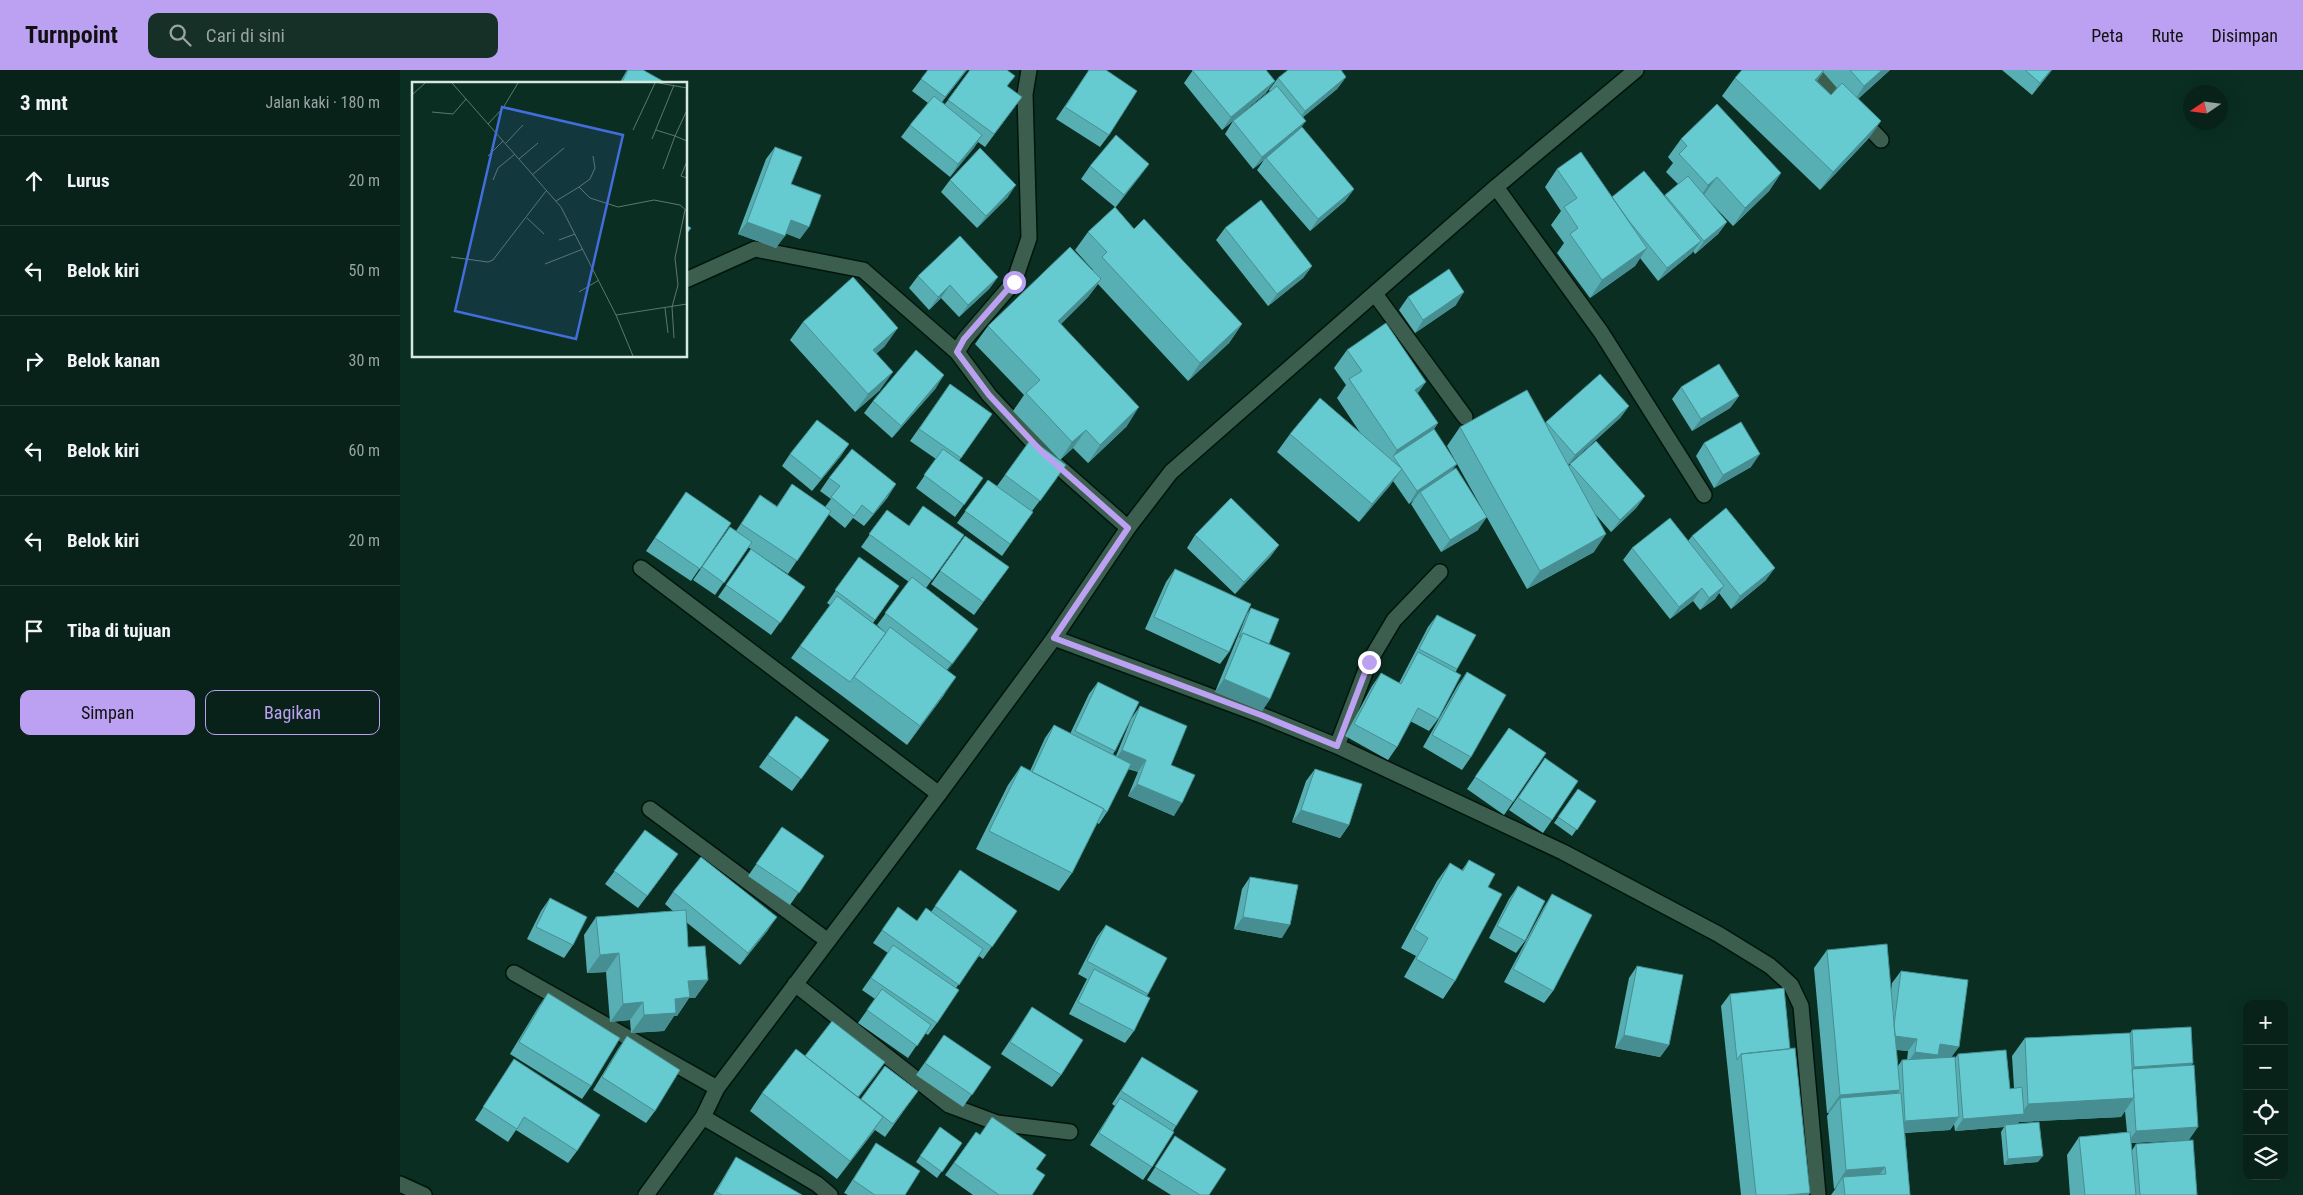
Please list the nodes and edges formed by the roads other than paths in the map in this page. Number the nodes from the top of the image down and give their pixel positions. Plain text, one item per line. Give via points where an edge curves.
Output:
1 (1029, 70) edge
2 (1636, 70) edge
3 (1814, 70) edge
4 (1882, 140) dead end
5 (1496, 187) junction
6 (688, 279) edge
7 (1375, 294) junction
8 (957, 352) junction
9 (1465, 418) dead end
10 (1704, 495) dead end
11 (1128, 528) junction
12 (641, 568) dead end
13 (1440, 572) dead end
14 (1054, 638) junction
15 (1337, 746) junction
16 (939, 794) junction
17 (650, 809) dead end
18 (828, 941) junction
19 (514, 973) dead end
20 (795, 984) junction
21 (717, 1088) junction
22 (703, 1117) junction
23 (1070, 1132) dead end
24 (400, 1184) edge
25 (424, 1195) edge
26 (646, 1195) edge
27 (830, 1195) edge
28 (1818, 1195) edge

1 - 8 street via 1025,94 1030,238 1014,282 964,339
2 - 5 street
3 - 4 street
5 - 7 street
5 - 10 street via 1601,332
6 - 8 street via 755,249 863,270
7 - 9 street
7 - 11 street via 1171,472
8 - 11 street via 989,395 1041,451
11 - 14 street
12 - 16 street
13 - 15 street via 1394,620 1369,662
14 - 15 street
14 - 16 street
15 - 28 street via 1563,852 1718,934 1770,966 1791,985 1801,1006
16 - 18 street
17 - 18 street
18 - 20 street
19 - 21 street
20 - 21 street
20 - 23 street via 949,1106 997,1123
21 - 22 street
22 - 26 street
22 - 27 street via 817,1184
24 - 25 street

